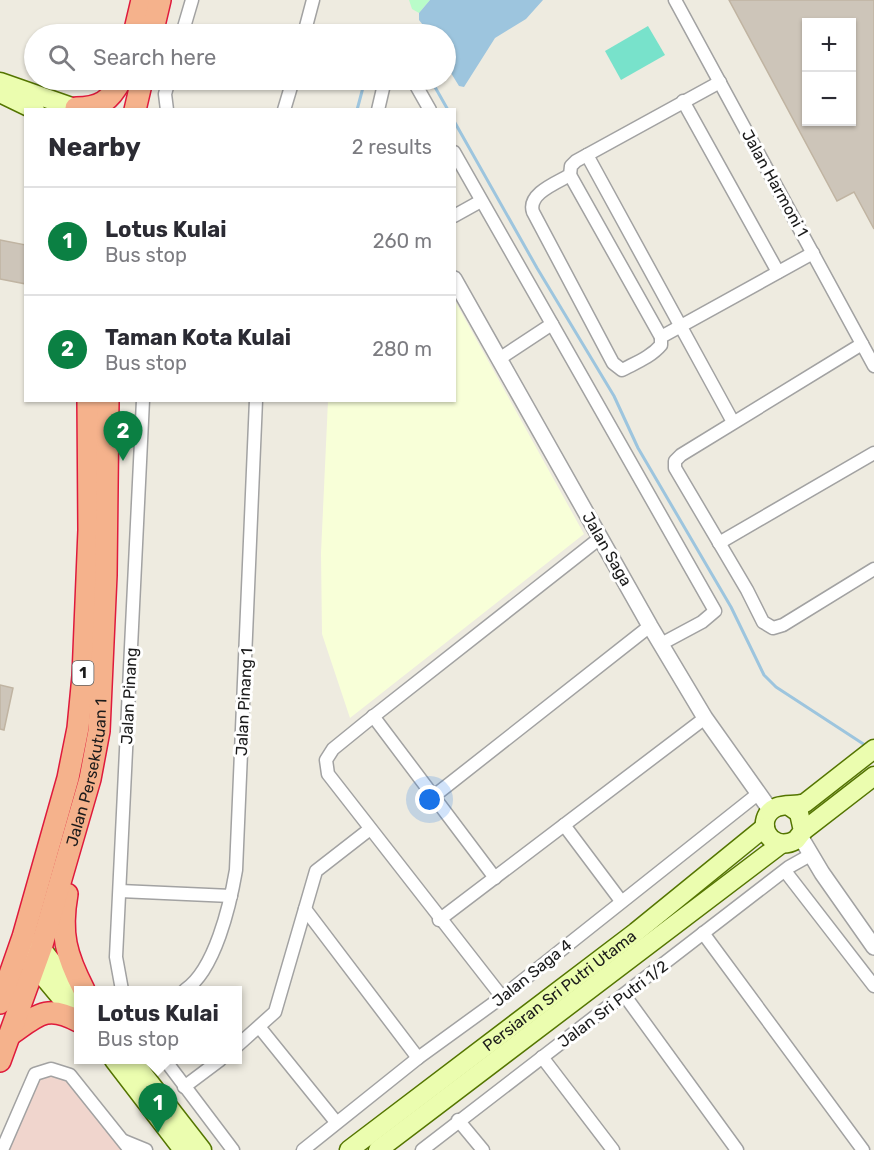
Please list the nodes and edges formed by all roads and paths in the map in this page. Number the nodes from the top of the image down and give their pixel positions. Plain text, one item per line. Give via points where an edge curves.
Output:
1 (142, 0) edge
2 (160, 0) edge
3 (192, 0) edge
4 (313, 0) edge
5 (675, 0) edge
6 (136, 24) edge
7 (154, 24) edge
8 (185, 24) edge
9 (307, 24) edge
10 (0, 82) edge
11 (720, 82) junction
12 (116, 90) edge
13 (120, 90) edge
14 (140, 90) edge
15 (143, 90) edge
16 (166, 90) edge
17 (290, 90) edge
18 (383, 90) edge
19 (418, 90) edge
20 (0, 93) edge
21 (683, 101) junction
22 (31, 108) edge
23 (75, 108) edge
24 (93, 108) edge
25 (117, 108) edge
26 (135, 108) edge
27 (147, 108) edge
28 (167, 108) edge
29 (285, 108) edge
30 (378, 108) edge
31 (429, 108) edge
32 (587, 155) junction
33 (456, 156) edge
34 (570, 175) junction
35 (481, 201) junction
36 (456, 215) edge
37 (813, 253) junction
38 (778, 272) junction
39 (456, 283) edge
40 (552, 324) junction
41 (682, 328) junction
42 (660, 338) junction
43 (862, 344) junction
44 (499, 359) junction
45 (874, 366) edge
46 (88, 402) edge
47 (108, 402) edge
48 (143, 402) edge
49 (256, 402) edge
50 (733, 422) junction
51 (874, 453) edge
52 (600, 538) junction
53 (719, 543) junction
54 (874, 569) edge
55 (650, 626) junction
56 (661, 644) junction
57 (373, 716) junction
58 (705, 718) junction
59 (874, 749) edge
60 (90, 778) junction
61 (872, 778) edge
62 (759, 793) junction
63 (434, 796) junction
64 (789, 806) junction
65 (768, 819) junction
66 (564, 825) junction
67 (370, 829) junction
68 (793, 839) junction
69 (805, 858) junction
70 (785, 871) junction
71 (822, 873) junction
72 (495, 878) junction
73 (120, 891) junction
74 (231, 896) junction
75 (621, 901) junction
76 (305, 909) junction
77 (439, 920) junction
78 (703, 933) junction
79 (874, 946) edge
80 (29, 950) junction
81 (82, 986) edge
82 (121, 986) edge
83 (190, 986) edge
84 (874, 986) edge
85 (74, 991) edge
86 (625, 996) junction
87 (502, 997) junction
88 (0, 1003) edge
89 (74, 1013) edge
90 (74, 1017) edge
91 (260, 1028) junction
92 (11, 1034) junction
93 (242, 1042) edge
94 (542, 1057) junction
95 (418, 1058) junction
96 (0, 1061) edge
97 (118, 1064) edge
98 (136, 1064) edge
99 (168, 1064) edge
100 (214, 1064) edge
101 (184, 1087) junction
102 (458, 1120) junction
103 (336, 1122) junction
104 (127, 1145) edge
105 (2, 1150) edge
106 (146, 1150) edge
107 (183, 1150) edge
108 (201, 1150) edge
109 (233, 1150) edge
110 (303, 1150) edge
111 (349, 1150) edge
112 (378, 1150) edge
113 (422, 1150) edge
114 (483, 1150) edge
115 (613, 1150) edge
116 (737, 1150) edge
117 (863, 1150) edge

1 - 6 highway
2 - 7 highway
3 - 8 street
4 - 9 street
5 - 11 street, Jalan Harmoni 1
10 - 23 main road
11 - 21 street
11 - 37 street, Jalan Harmoni 1
12 - 24 highway via 104,104
13 - 25 highway
14 - 26 highway
15 - 27 highway
16 - 28 street
17 - 29 street
18 - 30 street
19 - 31 street
20 - 22 main road
21 - 32 street
21 - 38 street
32 - 34 street via 571,166
32 - 41 street
33 - 35 street
34 - 42 street
34 - 42 street via 534,198 531,206 613,363 622,370 639,361 662,345
35 - 36 street
35 - 40 street
37 - 38 street
37 - 43 street, Jalan Harmoni 1
38 - 41 street
39 - 44 street, Jalan Saga
40 - 44 street
40 - 56 street via 715,611
41 - 42 street
41 - 50 street
43 - 45 street, Jalan Harmoni 1
43 - 50 street
44 - 52 street, Jalan Saga
46 - 80 highway, Jalan Persekutuan 1 / 1 via 89,530 78,728
47 - 60 highway, Jalan Persekutuan 1 / 1 via 102,678 99,731
48 - 73 street, Jalan Pinang
49 - 74 street, Jalan Pinang 1 via 244,729
50 - 53 street via 675,461 675,468
51 - 53 street
52 - 55 street, Jalan Saga
52 - 57 street
53 - 54 street via 763,622 773,628 783,626
55 - 56 street, Jalan Saga
55 - 63 street
56 - 58 street, Jalan Saga
57 - 63 street
57 - 67 street via 333,749 325,768
58 - 62 street, Jalan Saga
58 - 66 street
59 - 64 main road via 805,803
60 - 80 highway, Jalan Persekutuan 1 / 1
60 - 81 highway via 63,914 64,944
61 - 68 main road, Persiaran Sri Putri Utama
62 - 65 street, Jalan Saga
62 - 75 street, Jalan Saga 4
63 - 72 street
64 - 65 main road via 783,806
64 - 68 main road via 800,813
65 - 68 main road via 770,838
65 - 111 main road, Persiaran Sri Putri Utama via 636,932
66 - 72 street
66 - 75 street
67 - 76 street via 316,871
67 - 77 street
68 - 69 street
68 - 71 street
68 - 112 main road, Persiaran Sri Putri Utama
69 - 70 street, Jalan Sri Putri 1/2
69 - 71 street
70 - 78 street, Jalan Sri Putri 1/2
70 - 84 street
71 - 79 street
72 - 77 street
73 - 74 street
73 - 82 street, Jalan Pinang via 116,957
74 - 83 street, Jalan Pinang 1 via 210,958 202,975
75 - 87 street, Jalan Saga 4
76 - 91 street via 275,1012
76 - 95 street
77 - 87 street
78 - 86 street, Jalan Sri Putri 1/2
78 - 117 street
80 - 85 main road
80 - 88 highway, Jalan Persekutuan 1 / 1
80 - 89 main road
80 - 92 highway, Jalan Persekutuan 1 / 1
86 - 94 street, Jalan Sri Putri 1/2
86 - 116 street
87 - 95 street, Jalan Saga 4
90 - 92 highway via 51,1011
91 - 93 street
91 - 103 street
92 - 96 highway, Jalan Persekutuan 1 / 1
94 - 102 street, Jalan Sri Putri 1/2
94 - 115 street
95 - 103 street, Jalan Saga 4
97 - 107 main road
98 - 108 main road
99 - 101 street
100 - 101 street
101 - 109 street
102 - 113 street, Jalan Sri Putri 1/2
102 - 114 street
103 - 110 street, Jalan Saga 4
104 - 105 street via 70,1074 51,1069 35,1074
104 - 106 street

